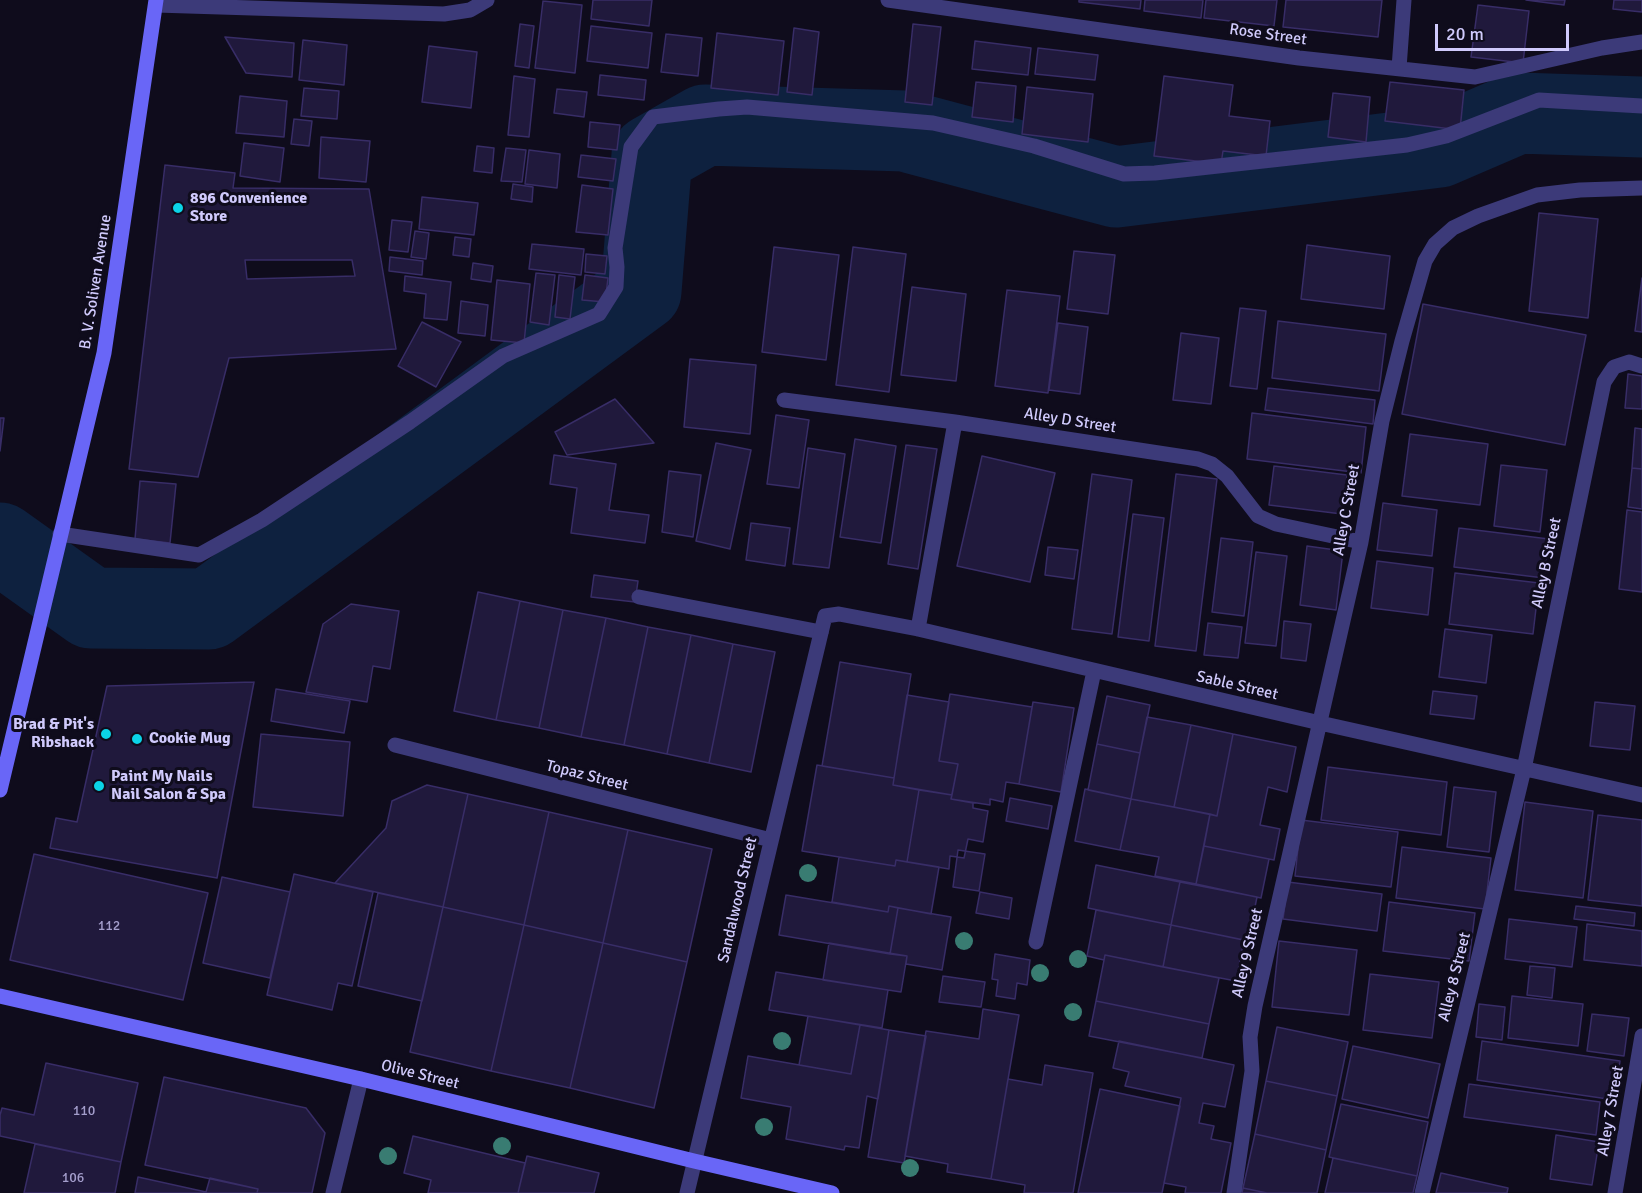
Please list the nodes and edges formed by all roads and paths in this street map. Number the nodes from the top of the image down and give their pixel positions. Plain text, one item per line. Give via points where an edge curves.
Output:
1 (487, 0) edge
2 (888, 0) edge
3 (1404, 0) edge
4 (156, 3) edge
5 (1642, 42) edge
6 (1399, 68) junction
7 (1642, 106) edge
8 (1642, 188) edge
9 (1642, 366) edge
10 (784, 400) dead end
11 (956, 422) junction
12 (60, 534) junction
13 (1361, 542) junction
14 (639, 597) dead end
15 (825, 616) joint
16 (918, 629) junction
17 (820, 632) junction
18 (1094, 671) junction
19 (1320, 723) junction
20 (395, 745) dead end
21 (1524, 769) junction
22 (0, 789) edge
23 (1642, 795) edge
24 (771, 840) junction
25 (1036, 942) dead end
26 (0, 996) edge
27 (1642, 1036) edge
28 (361, 1079) junction
29 (694, 1161) junction
30 (333, 1193) edge
31 (687, 1193) edge
32 (832, 1193) edge
33 (1234, 1193) edge
34 (1422, 1193) edge
35 (1615, 1193) edge

1 - 4 street via 470,10 444,14
2 - 6 street, Rose Street via 1299,58
3 - 6 street
4 - 12 street, B. V. Soliven Avenue via 104,353
5 - 6 street, Rose Street via 1475,77
7 - 12 street via 1539,100 1446,136 1407,145 1124,174 1034,146 933,123 747,107 652,117 631,147 615,248 616,287 599,314 503,356 262,520 199,555
8 - 13 street, Alley C Street via 1537,195 1453,228 1435,244 1425,261 1412,304 1382,421
9 - 21 street, Alley B Street via 1629,363 1614,367 1604,382
10 - 11 street, Alley D Street
11 - 13 street, Alley D Street via 1198,459 1227,476 1258,516 1276,524
11 - 16 street
12 - 22 street, B. V. Soliven Avenue
13 - 19 street, Alley C Street
14 - 17 street
15 - 16 street, Sable Street via 839,614
15 - 17 street, Sandalwood Street
16 - 18 street, Sable Street
17 - 24 street, Sandalwood Street
18 - 19 street, Sable Street
18 - 25 street
19 - 21 street, Sable Street
19 - 33 street, Alley 9 Street via 1255,1006 1250,1037 1252,1071
20 - 24 street, Topaz Street
21 - 23 street, Sable Street
21 - 34 street, Alley 8 Street
24 - 29 street, Sandalwood Street
26 - 28 street, Olive Street
27 - 35 street, Alley 7 Street
28 - 29 street, Olive Street
28 - 30 street
29 - 31 street, Sandalwood Street
29 - 32 street, Olive Street

